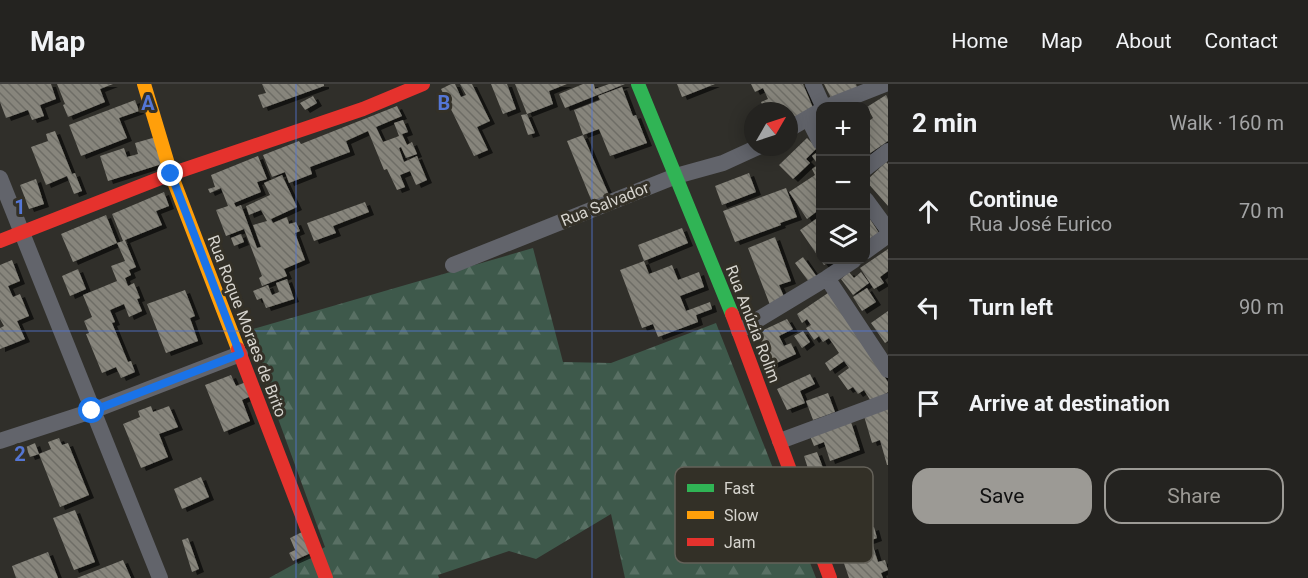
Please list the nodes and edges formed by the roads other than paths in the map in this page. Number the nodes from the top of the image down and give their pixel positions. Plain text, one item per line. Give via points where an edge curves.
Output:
1 (144, 84) edge
2 (423, 84) edge
3 (638, 84) edge
4 (813, 84) edge
5 (885, 84) edge
6 (821, 102) edge
7 (840, 102) edge
8 (814, 114) edge
9 (798, 124) edge
10 (888, 151) edge
11 (744, 153) edge
12 (870, 165) edge
13 (171, 174) junction
14 (676, 176) junction
15 (0, 178) edge
16 (870, 205) edge
17 (888, 230) edge
18 (22, 233) junction
19 (888, 236) edge
20 (0, 241) edge
21 (870, 248) edge
22 (848, 264) edge
23 (453, 265) dead end
24 (827, 278) junction
25 (739, 331) junction
26 (240, 354) junction
27 (888, 370) edge
28 (888, 401) edge
29 (92, 411) junction
30 (0, 441) edge
31 (780, 441) junction
32 (789, 467) edge
33 (825, 563) edge
34 (160, 578) edge
35 (326, 578) edge
36 (830, 578) edge

1 - 13 street, Rua Roque Moraes de Brito
2 - 13 street via 363,109
3 - 14 street, Rua Anúzia Rolim
4 - 6 street
5 - 7 street
8 - 9 street
10 - 12 street
11 - 14 street, Rua Salvador
13 - 18 street
13 - 26 street, Rua Roque Moraes de Brito
14 - 23 street, Rua Salvador
14 - 25 street, Rua Anúzia Rolim
15 - 18 street
16 - 17 street
18 - 20 street
18 - 29 street
19 - 21 street
22 - 24 street
24 - 25 street
24 - 27 street
25 - 31 street, Rua Anúzia Rolim
26 - 29 street
26 - 35 street, Rua Roque Moraes de Brito
28 - 31 street
29 - 30 street
29 - 34 street
31 - 32 street, Rua Anúzia Rolim
33 - 36 street, Rua Anúzia Rolim

